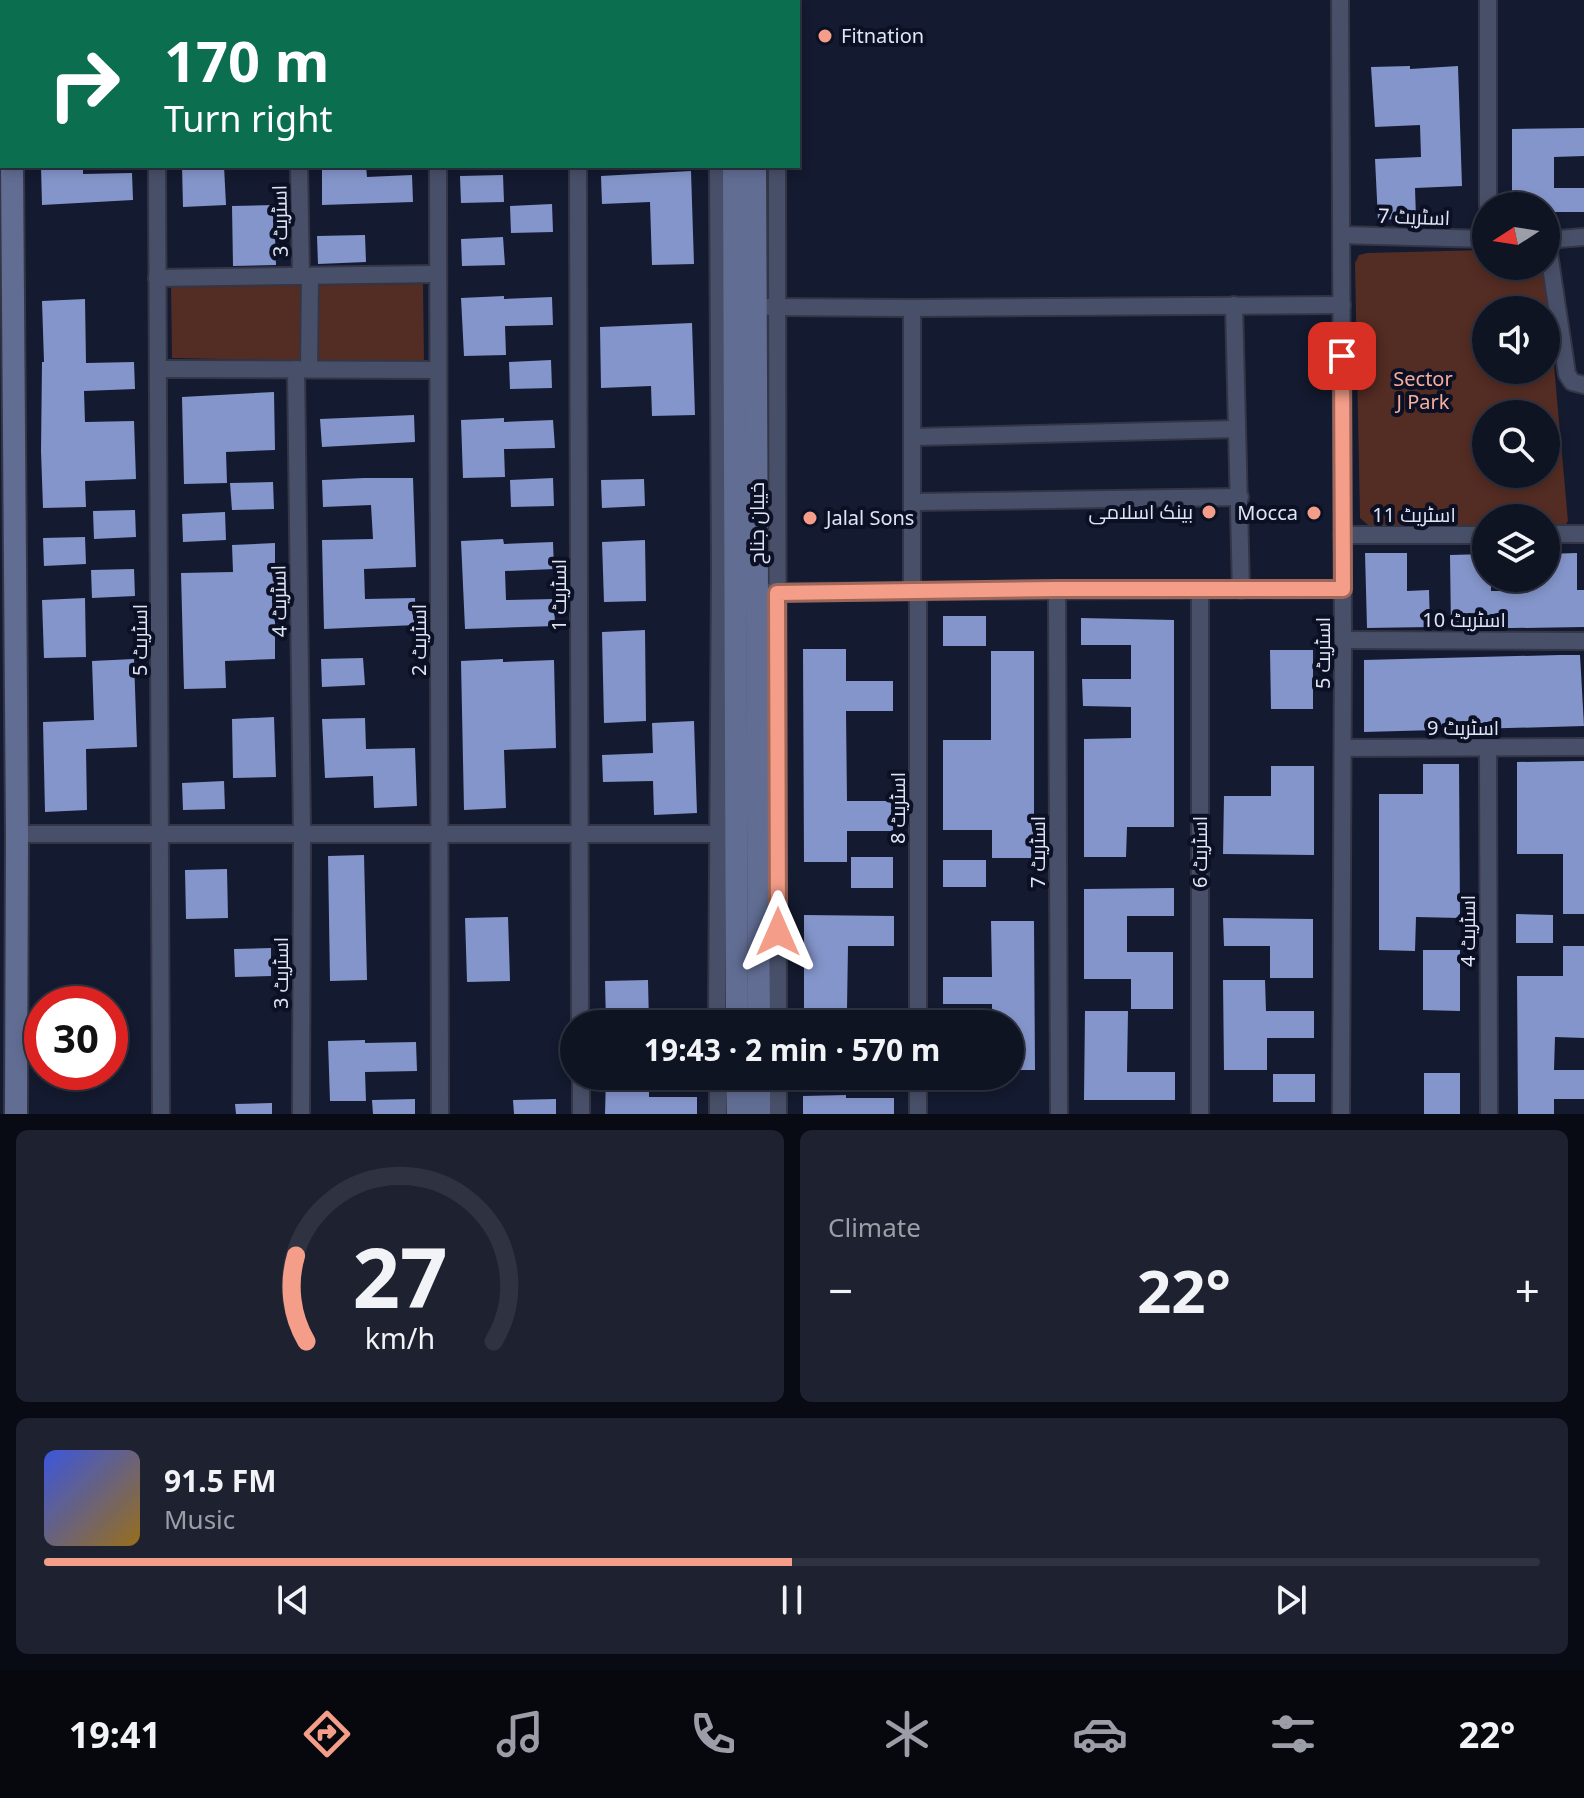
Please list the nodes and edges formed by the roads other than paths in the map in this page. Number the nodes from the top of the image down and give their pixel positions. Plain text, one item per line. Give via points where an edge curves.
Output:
1 (1340, 0) edge
2 (1488, 0) edge
3 (12, 168) edge
4 (157, 168) edge
5 (299, 168) edge
6 (438, 168) edge
7 (578, 168) edge
8 (718, 168) edge
9 (734, 168) edge
10 (755, 168) edge
11 (777, 168) edge
12 (1488, 192) edge
13 (1341, 235) junction
14 (1584, 237) edge
15 (1472, 239) edge
16 (1560, 239) edge
17 (437, 274) junction
18 (305, 276) junction
19 (157, 278) junction
20 (1552, 280) edge
21 (1234, 305) junction
22 (1342, 305) junction
23 (766, 307) junction
24 (912, 308) junction
25 (158, 369) junction
26 (303, 369) junction
27 (438, 370) junction
28 (1582, 385) edge
29 (1237, 429) junction
30 (914, 437) junction
31 (1240, 497) junction
32 (914, 502) junction
33 (1560, 534) edge
34 (1584, 534) edge
35 (1342, 535) junction
36 (1472, 535) edge
37 (1057, 589) junction
38 (1200, 589) junction
39 (1343, 589) junction
40 (1241, 590) junction
41 (768, 592) junction
42 (915, 592) junction
43 (1343, 640) junction
44 (1584, 641) edge
45 (1584, 747) edge
46 (1343, 748) junction
47 (1488, 749) junction
48 (440, 832) junction
49 (579, 832) junction
50 (302, 833) junction
51 (17, 834) junction
52 (161, 834) junction
53 (727, 834) junction
54 (580, 1010) edge
55 (718, 1010) edge
56 (736, 1010) edge
57 (759, 1010) edge
58 (778, 1010) edge
59 (918, 1010) edge
60 (581, 1090) edge
61 (718, 1090) edge
62 (737, 1090) edge
63 (759, 1090) edge
64 (778, 1090) edge
65 (918, 1090) edge
66 (16, 1114) edge
67 (161, 1114) edge
68 (301, 1114) edge
69 (440, 1114) edge
70 (581, 1114) edge
71 (718, 1114) edge
72 (738, 1114) edge
73 (759, 1114) edge
74 (778, 1114) edge
75 (918, 1114) edge
76 (1059, 1114) edge
77 (1200, 1114) edge
78 (1341, 1114) edge
79 (1489, 1114) edge

1 - 13 street, اسٹریٹ 5
2 - 12 street
3 - 51 main road
4 - 19 street, اسٹریٹ 5
5 - 18 street, اسٹریٹ 3
6 - 17 street, اسٹریٹ 2
7 - 49 street, اسٹریٹ 1
8 - 53 street
9 - 53 main road, خیبان جناح
10 - 23 main road, خیبان جناح
11 - 23 street
13 - 15 street, اسٹریٹ 7
13 - 22 street, اسٹریٹ 5
14 - 16 street
17 - 18 street
17 - 27 street, اسٹریٹ 2
18 - 19 street
18 - 26 street, اسٹریٹ 3
19 - 25 street, اسٹریٹ 5
20 - 28 street via 1567,374
21 - 22 street
21 - 24 street
21 - 29 street
22 - 35 street, اسٹریٹ 5
23 - 24 street
23 - 41 main road, خیبان جناح
24 - 30 street, اسٹریٹ 8
25 - 26 street
25 - 52 street, اسٹریٹ 5
26 - 27 street
26 - 50 street, اسٹریٹ 4
27 - 48 street, اسٹریٹ 2
29 - 30 street
29 - 31 street
30 - 32 street, اسٹریٹ 8
31 - 32 street
31 - 40 street
32 - 42 street, اسٹریٹ 8
33 - 34 street
35 - 36 street, اسٹریٹ 11
35 - 39 street, اسٹریٹ 5
37 - 38 street
37 - 42 street
37 - 76 street, اسٹریٹ 7
38 - 40 street
38 - 77 street, اسٹریٹ 6
39 - 40 street
39 - 43 street, اسٹریٹ 5
41 - 42 street
41 - 57 main road, خیبان جناح
41 - 58 street
42 - 59 street, اسٹریٹ 8
43 - 44 street, اسٹریٹ 10
43 - 46 street, اسٹریٹ 5
45 - 47 street, اسٹریٹ 9
46 - 47 street, اسٹریٹ 9
46 - 78 street, اسٹریٹ 5
47 - 79 street, اسٹریٹ 4
48 - 49 street
48 - 50 street
48 - 69 street, اسٹریٹ 2
49 - 53 street
49 - 54 street, اسٹریٹ 1
50 - 52 street
50 - 68 street, اسٹریٹ 3
51 - 52 street
51 - 66 main road
52 - 67 street, اسٹریٹ 5
53 - 55 street
53 - 56 main road, خیبان جناح
60 - 70 street
61 - 71 street
62 - 72 main road
63 - 73 main road
64 - 74 street
65 - 75 street

